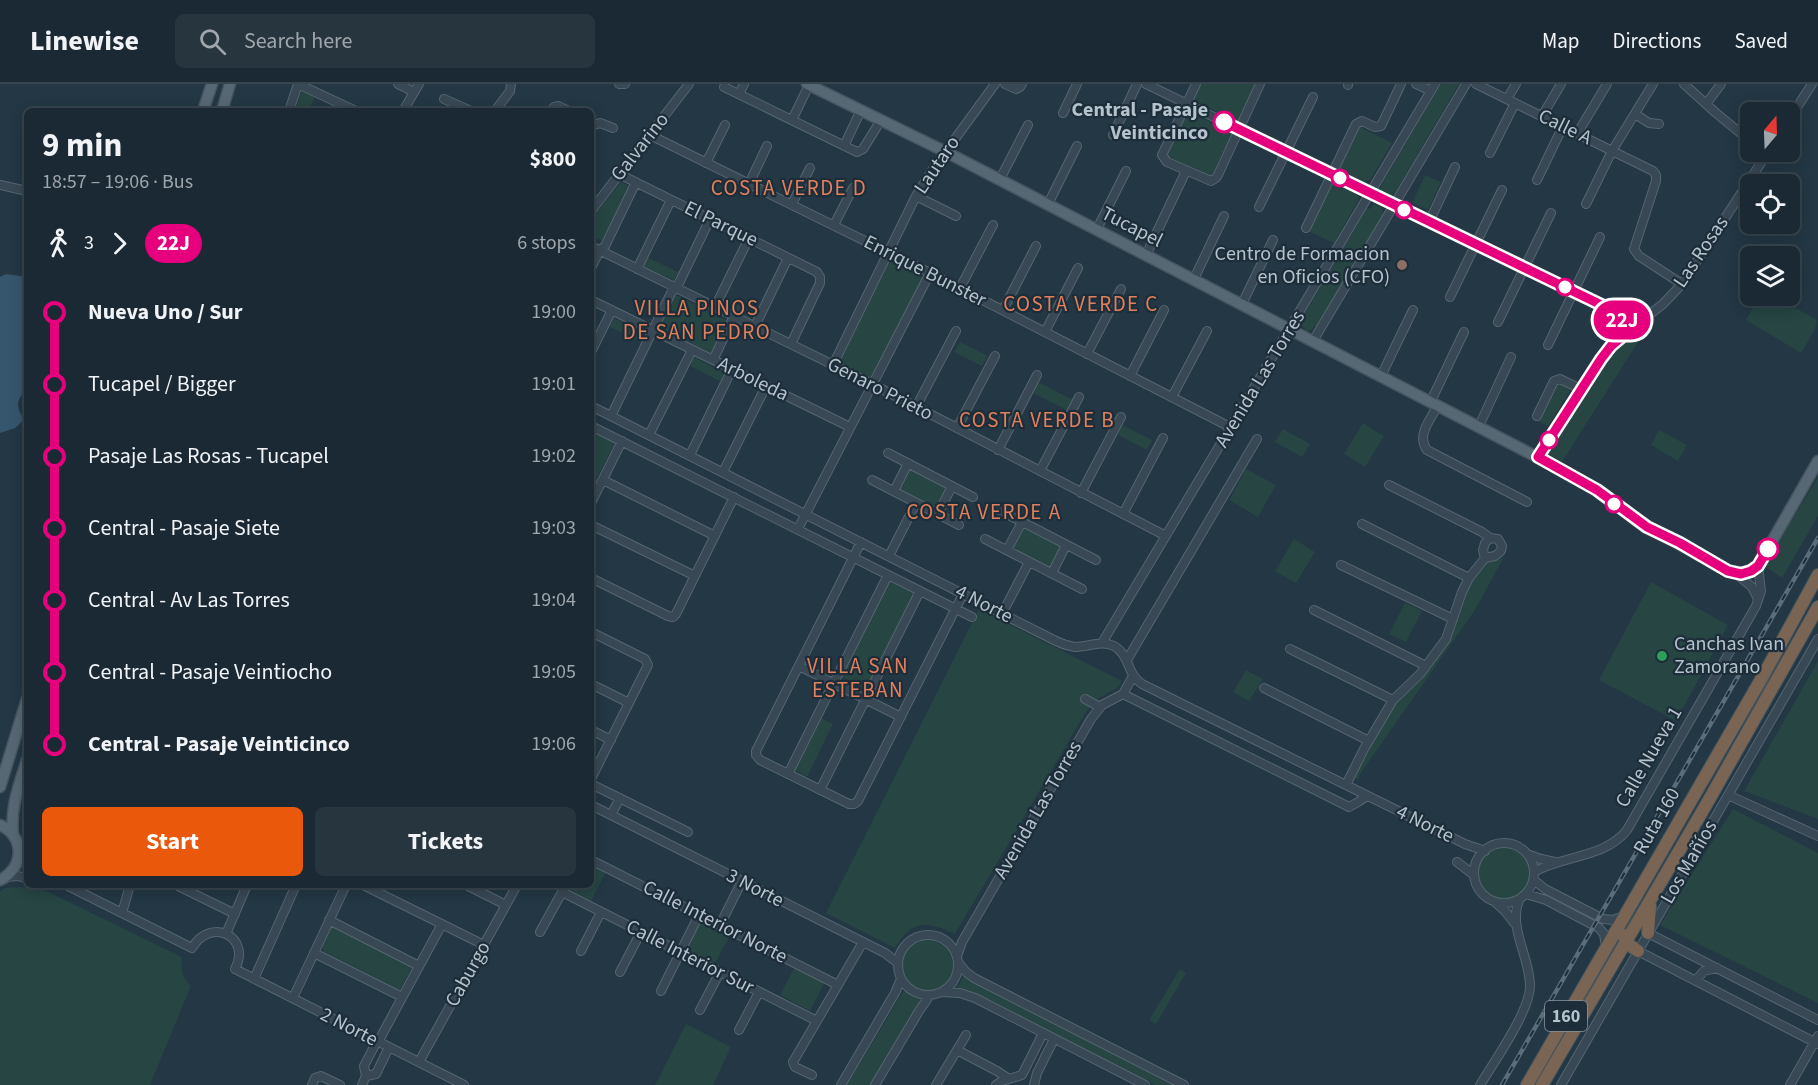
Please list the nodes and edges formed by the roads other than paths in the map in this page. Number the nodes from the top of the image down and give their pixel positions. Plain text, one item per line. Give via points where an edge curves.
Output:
1 (212, 84) edge
2 (230, 84) edge
3 (298, 84) edge
4 (398, 84) edge
5 (511, 84) edge
6 (619, 84) edge
7 (624, 84) edge
8 (689, 84) edge
9 (744, 84) edge
10 (808, 84) edge
11 (995, 84) edge
12 (1005, 84) edge
13 (1022, 84) edge
14 (1077, 84) edge
15 (1137, 84) edge
16 (1146, 84) edge
17 (1196, 84) edge
18 (1260, 84) edge
19 (1401, 84) edge
20 (1416, 84) edge
21 (1466, 84) edge
22 (1476, 84) edge
23 (1516, 84) edge
24 (1561, 84) edge
25 (1607, 84) edge
26 (1653, 84) edge
27 (1684, 84) edge
28 (1721, 84) edge
29 (1812, 84) edge
30 (724, 87) dead end
31 (417, 88) edge
32 (1433, 88) edge
33 (739, 94) junction
34 (1312, 97) dead end
35 (444, 99) dead end
36 (1511, 101) junction
37 (1800, 103) edge
38 (1186, 104) junction
39 (1706, 104) junction
40 (205, 108) edge
41 (223, 108) edge
42 (291, 108) edge
43 (350, 108) edge
44 (405, 108) edge
45 (464, 108) edge
46 (497, 108) edge
47 (861, 110) junction
48 (1063, 113) dead end
49 (1635, 114) junction
50 (1542, 116) junction
51 (792, 120) junction
52 (881, 120) junction
53 (1659, 124) dead end
54 (725, 125) dead end
55 (1028, 125) dead end
56 (594, 126) edge
57 (1563, 126) junction
58 (613, 128) dead end
59 (1239, 129) junction
60 (1740, 133) edge
61 (1577, 134) junction
62 (650, 135) junction
63 (1113, 135) dead end
64 (844, 146) junction
65 (1077, 146) dead end
66 (767, 147) dead end
67 (1612, 151) junction
68 (946, 152) junction
69 (1286, 152) junction
70 (1490, 153) dead end
71 (1760, 162) edge
72 (706, 163) junction
73 (1455, 167) dead end
74 (810, 168) dead end
75 (1126, 171) dead end
76 (1186, 171) junction
77 (620, 174) junction
78 (1332, 174) junction
79 (1000, 179) junction
80 (1537, 180) dead end
81 (636, 182) junction
82 (749, 184) junction
83 (0, 185) edge
84 (853, 188) dead end
85 (24, 189) edge
86 (1502, 190) dead end
87 (1370, 193) junction
88 (916, 196) junction
89 (671, 200) junction
90 (792, 204) junction
91 (1048, 204) junction
92 (1586, 204) dead end
93 (1394, 205) junction
94 (594, 206) edge
95 (1259, 207) dead end
96 (1551, 213) dead end
97 (956, 216) dead end
98 (1224, 216) dead end
99 (710, 219) junction
100 (1429, 222) junction
101 (834, 225) junction
102 (993, 225) dead end
103 (1306, 228) dead end
104 (1097, 229) junction
105 (1600, 237) dead end
106 (749, 238) junction
107 (1273, 240) dead end
108 (1476, 244) junction
109 (1036, 246) dead end
110 (595, 248) edge
111 (888, 252) junction
112 (1146, 255) junction
113 (788, 258) junction
114 (1078, 267) dead end
115 (637, 268) junction
116 (1525, 268) junction
117 (930, 273) junction
118 (1194, 279) junction
119 (1682, 284) junction
120 (675, 287) junction
121 (960, 288) junction
122 (1121, 289) dead end
123 (1574, 292) junction
124 (1450, 297) dead end
125 (594, 301) edge
126 (1242, 304) junction
127 (715, 307) junction
128 (612, 310) junction
129 (1003, 310) junction
130 (1164, 310) dead end
131 (1413, 310) dead end
132 (734, 316) junction
133 (1498, 322) dead end
134 (755, 326) junction
135 (1290, 328) junction
136 (653, 330) junction
137 (1630, 330) junction
138 (956, 331) dead end
139 (1207, 331) dead end
140 (1045, 332) junction
141 (1464, 332) dead end
142 (1313, 340) junction
143 (791, 344) junction
144 (1548, 345) dead end
145 (594, 346) edge
146 (692, 350) junction
147 (1087, 354) junction
148 (995, 356) dead end
149 (1511, 357) dead end
150 (713, 360) junction
151 (833, 365) junction
152 (732, 369) junction
153 (1037, 375) dead end
154 (1130, 376) junction
155 (1381, 376) junction
156 (872, 384) junction
157 (766, 386) junction
158 (1581, 389) junction
159 (1078, 397) dead end
160 (1172, 397) junction
161 (1434, 403) junction
162 (916, 407) junction
163 (594, 408) edge
164 (611, 416) junction
165 (1537, 416) dead end
166 (1120, 417) dead end
167 (1479, 426) junction
168 (594, 427) edge
169 (850, 427) junction
170 (1230, 427) junction
171 (957, 429) junction
172 (649, 435) junction
173 (1163, 438) dead end
174 (1257, 439) dead end
175 (622, 441) junction
176 (998, 450) junction
177 (888, 453) dead end
178 (690, 455) junction
179 (1538, 457) junction
180 (1818, 461) edge
181 (908, 464) junction
182 (1040, 471) junction
183 (723, 472) junction
184 (603, 480) junction
185 (872, 480) dead end
186 (1389, 485) dead end
187 (952, 486) junction
188 (894, 491) junction
189 (1081, 493) junction
190 (594, 497) edge
191 (974, 497) dead end
192 (734, 498) junction
193 (1527, 502) dead end
194 (916, 503) junction
195 (1001, 511) dead end
196 (806, 514) junction
197 (938, 514) junction
198 (1123, 514) junction
199 (1022, 522) junction
200 (1362, 524) dead end
201 (959, 525) dead end
202 (594, 526) edge
203 (798, 529) junction
204 (715, 536) junction
205 (1166, 536) junction
206 (1490, 538) junction
207 (985, 539) dead end
208 (861, 542) junction
209 (1066, 545) junction
210 (1006, 550) junction
211 (889, 556) junction
212 (853, 558) junction
213 (1485, 558) junction
214 (1096, 560) dead end
215 (1029, 562) junction
216 (1341, 565) dead end
217 (1758, 566) junction
218 (1052, 573) junction
219 (1735, 573) junction
220 (888, 575) junction
221 (1818, 575) edge
222 (695, 576) junction
223 (1469, 578) junction
224 (594, 579) edge
225 (1082, 589) dead end
226 (920, 591) junction
227 (963, 594) junction
228 (1759, 600) junction
229 (1803, 601) junction
230 (1818, 607) edge
231 (955, 609) junction
232 (1314, 610) dead end
233 (1002, 614) junction
234 (972, 617) dead end
235 (1453, 619) junction
236 (1813, 625) edge
237 (594, 634) edge
238 (1818, 639) edge
239 (1102, 644) junction
240 (1290, 649) dead end
241 (1127, 660) junction
242 (799, 666) junction
243 (1426, 666) junction
244 (1133, 676) junction
245 (834, 683) junction
246 (594, 686) edge
247 (1264, 688) dead end
248 (1123, 694) junction
249 (866, 699) junction
250 (1085, 699) dead end
251 (1393, 700) junction
252 (629, 703) junction
253 (1100, 707) junction
254 (24, 709) edge
255 (901, 717) junction
256 (594, 732) edge
257 (611, 740) junction
258 (1369, 741) junction
259 (24, 771) edge
260 (594, 773) edge
261 (788, 774) junction
262 (594, 785) edge
263 (1346, 785) junction
264 (0, 787) edge
265 (820, 790) junction
266 (1728, 795) junction
267 (1367, 796) junction
268 (620, 798) junction
269 (594, 806) edge
270 (611, 815) junction
271 (0, 825) edge
272 (688, 832) dead end
273 (13, 835) junction
274 (1818, 836) edge
275 (19, 848) junction
276 (1485, 851) junction
277 (24, 854) edge
278 (1527, 854) junction
279 (594, 862) edge
280 (1457, 862) dead end
281 (1556, 862) junction
282 (1474, 875) junction
283 (1534, 876) junction
284 (24, 878) edge
285 (3, 879) edge
286 (742, 881) junction
287 (80, 888) edge
288 (129, 888) edge
289 (182, 888) edge
290 (246, 888) edge
291 (295, 888) edge
292 (345, 888) edge
293 (369, 888) edge
294 (472, 888) edge
295 (515, 888) edge
296 (564, 889) edge
297 (1522, 897) junction
298 (1493, 901) junction
299 (1650, 902) junction
300 (506, 905) junction
301 (602, 912) junction
302 (122, 913) junction
303 (235, 914) junction
304 (699, 915) junction
305 (1624, 916) junction
306 (329, 920) junction
307 (442, 924) junction
308 (720, 925) junction
309 (1517, 927) junction
310 (540, 932) dead end
311 (641, 932) junction
312 (1648, 933) junction
313 (226, 934) junction
314 (863, 942) junction
315 (1627, 942) junction
316 (484, 945) junction
317 (1606, 946) junction
318 (581, 951) dead end
319 (1638, 951) junction
320 (680, 952) junction
321 (314, 953) junction
322 (957, 959) junction
323 (898, 963) junction
324 (419, 966) junction
325 (1717, 968) junction
326 (620, 972) dead end
327 (720, 972) junction
328 (254, 979) junction
329 (902, 980) junction
330 (1696, 980) junction
331 (838, 985) junction
332 (661, 991) dead end
333 (759, 992) junction
334 (942, 992) junction
335 (930, 995) junction
336 (293, 998) junction
337 (402, 998) junction
338 (700, 1010) dead end
339 (1818, 1020) edge
340 (817, 1021) junction
341 (739, 1030) dead end
342 (1043, 1033) junction
343 (966, 1035) dead end
344 (1054, 1039) junction
345 (378, 1041) junction
346 (1817, 1041) edge
347 (389, 1047) junction
348 (957, 1050) junction
349 (419, 1062) junction
350 (812, 1075) dead end
351 (366, 1076) junction
352 (1009, 1079) junction
353 (312, 1085) edge
354 (340, 1085) edge
355 (362, 1085) edge
356 (464, 1085) edge
357 (841, 1085) edge
358 (875, 1085) edge
359 (936, 1085) edge
360 (996, 1085) edge
361 (1035, 1085) edge
362 (1144, 1085) edge
363 (1184, 1085) edge
364 (1480, 1085) edge
365 (1527, 1085) edge
366 (1542, 1085) edge
367 (1560, 1085) edge
368 (1790, 1085) edge

1 - 40 main road
2 - 41 main road
3 - 42 street
3 - 43 street
4 - 31 street
5 - 46 street via 510,92
6 - 7 street
8 - 62 street, Galvarino
9 - 33 street
10 - 47 main road, Tucapel
10 - 51 street
11 - 68 street, Lautaro
12 - 13 street via 1016,88
14 - 48 street
15 - 63 street
16 - 38 street
17 - 38 street
18 - 59 street
19 - 78 street via 1381,126 1357,123
20 - 32 street
21 - 93 street, Avenida Las Torres
22 - 36 street, Calle A
23 - 36 street
24 - 50 street
25 - 61 street
26 - 49 street
27 - 39 street
28 - 39 street
29 - 37 street
30 - 33 street
31 - 44 street
32 - 87 street, Avenida Las Torres
33 - 51 street
34 - 69 street
35 - 45 street
36 - 50 street, Calle A
36 - 70 street
38 - 59 street
38 - 76 street via 1162,155 1167,162
39 - 60 street
47 - 52 main road, Tucapel
47 - 64 street
49 - 53 street
49 - 67 street
50 - 57 street, Calle A
51 - 64 street
52 - 64 street via 861,151
52 - 68 main road, Tucapel
54 - 72 street
55 - 79 street
56 - 58 street via 600,123
57 - 61 street, Calle A
57 - 80 street
59 - 69 street
59 - 76 street via 1214,180
61 - 67 street, Calle A
62 - 72 street, Enrique Bunster
62 - 77 street, Galvarino
65 - 91 street
66 - 82 street
67 - 92 street
67 - 119 street, Calle A via 1656,175 1634,249
68 - 79 main road, Tucapel
68 - 88 street, Lautaro
69 - 78 street
69 - 95 street
71 - 119 street, Las Rosas
72 - 82 street, Enrique Bunster
73 - 100 street
74 - 90 street
75 - 104 street
76 - 112 street
77 - 81 street, El Parque
77 - 94 street, Galvarino
78 - 87 street
78 - 103 street
79 - 91 main road, Tucapel
81 - 89 street, El Parque
81 - 110 street via 605,246
82 - 90 street, Enrique Bunster
83 - 85 street
84 - 101 street
86 - 108 street
87 - 93 street
87 - 135 street, Avenida Las Torres
88 - 97 street
88 - 111 street, Lautaro
89 - 99 street, El Parque
89 - 115 street
90 - 101 street, Enrique Bunster
91 - 104 main road, Tucapel
93 - 100 street
93 - 142 street, Avenida Las Torres
96 - 116 street
98 - 118 street
99 - 106 street, El Parque
99 - 120 street
100 - 108 street
101 - 111 street, Enrique Bunster
102 - 121 street
104 - 112 main road, Tucapel
105 - 123 street
106 - 113 street, El Parque
106 - 127 street
107 - 126 street
108 - 116 street
108 - 124 street
109 - 129 street
110 - 115 street, Genaro Prieto
111 - 117 street, Enrique Bunster
111 - 151 street, Lautaro
112 - 118 main road, Tucapel
113 - 134 street
113 - 143 street, El Parque via 820,277
114 - 140 street
115 - 120 street, Genaro Prieto
116 - 123 street
116 - 133 street
117 - 121 street, Enrique Bunster
117 - 156 street
118 - 126 main road, Tucapel
119 - 137 street, Las Rosas
120 - 127 street, Genaro Prieto
120 - 136 street
121 - 129 street, Enrique Bunster
122 - 147 street
123 - 137 street via 1613,311
123 - 144 street
125 - 128 street, Arboleda
126 - 135 main road, Tucapel
127 - 132 street, Genaro Prieto
128 - 136 street, Arboleda
128 - 145 street
129 - 140 street, Enrique Bunster
130 - 154 street
131 - 155 street
132 - 134 street, Genaro Prieto
132 - 150 street
134 - 143 street, Genaro Prieto
135 - 142 main road, Tucapel
135 - 170 street, Avenida Las Torres
136 - 146 street, Arboleda
136 - 164 street
137 - 158 street, Las Rosas via 1606,353
138 - 162 street
139 - 160 street
140 - 147 street, Enrique Bunster
141 - 161 street
142 - 155 main road, Tucapel
143 - 151 street, Genaro Prieto
146 - 150 street, Arboleda
146 - 172 street
147 - 154 street, Enrique Bunster
148 - 171 street
149 - 167 street
150 - 152 street, Arboleda
151 - 156 street, Genaro Prieto
152 - 157 street, Arboleda
152 - 178 street
153 - 176 street
154 - 160 street, Enrique Bunster
155 - 161 main road, Tucapel
156 - 162 street, Genaro Prieto
156 - 169 street
157 - 169 street, Arboleda
157 - 183 street
158 - 165 street via 1562,380 1554,381
158 - 179 street, Las Rosas
159 - 182 street
160 - 170 street, Enrique Bunster
161 - 167 main road, Tucapel
161 - 193 street via 1422,435 1427,450
162 - 171 street, Genaro Prieto
163 - 164 street, 4 Norte
164 - 172 street, 4 Norte
166 - 189 street
167 - 179 main road, Tucapel
168 - 175 street, 4 Norte
169 - 196 street
170 - 205 street, Avenida Las Torres
171 - 176 street, Genaro Prieto
172 - 178 street, 4 Norte
173 - 198 street
174 - 241 street, Avenida Las Torres
175 - 184 street
175 - 192 street, 4 Norte
176 - 182 street, Genaro Prieto
177 - 181 street
178 - 183 street, 4 Norte
179 - 219 main road, Tucapel via 1597,490 1647,527
180 - 217 main road
181 - 187 street
181 - 188 street
182 - 189 street, Genaro Prieto
183 - 196 street, 4 Norte
184 - 190 street
184 - 204 street
185 - 188 street
186 - 206 street
187 - 191 street
187 - 197 street
188 - 194 street
189 - 198 street, Genaro Prieto
192 - 203 street, 4 Norte
192 - 204 street
194 - 197 street
194 - 211 street
195 - 199 street
196 - 203 street
196 - 208 street, 4 Norte
197 - 201 street
198 - 205 street, Genaro Prieto
199 - 209 street
199 - 210 street
200 - 223 street
202 - 222 street
203 - 212 street, 4 Norte
204 - 222 street
205 - 239 street, Avenida Las Torres
206 - 213 street via 1484,545
206 - 213 street via 1498,539 1502,549
207 - 210 street
208 - 211 street, 4 Norte
208 - 212 street
209 - 214 street
209 - 218 street
210 - 215 street
211 - 227 street, 4 Norte
212 - 220 street, 4 Norte
212 - 242 street
213 - 223 street
215 - 218 street
215 - 233 street
216 - 235 street
217 - 219 main road
217 - 228 street, Calle Nueva 1
218 - 225 street
219 - 228 street via 1752,587
220 - 226 street, 4 Norte
220 - 245 street
221 - 229 highway, Ruta 160 / 160
222 - 224 street via 676,614 670,617
223 - 235 street
226 - 231 street, 4 Norte
226 - 249 street
227 - 231 street
227 - 233 street, 4 Norte
228 - 281 street, Calle Nueva 1 via 1627,830 1608,847
229 - 236 highway via 1803,613
229 - 305 highway, Ruta 160 / 160
230 - 236 highway, Ruta 160 / 160
231 - 234 street, 4 Norte
231 - 255 street
232 - 243 street
233 - 239 street, 4 Norte via 1062,644
235 - 243 street via 1446,639
236 - 299 highway, Ruta 160 / 160
237 - 252 street via 647,661
238 - 266 street, Los Mañíos
239 - 241 street via 1116,648
240 - 251 street
241 - 244 street
242 - 245 street
242 - 261 street via 756,751 760,760
243 - 251 street
244 - 248 street
244 - 263 street, 4 Norte via 1142,684
245 - 249 street
245 - 261 street
246 - 252 street
247 - 258 street
248 - 253 street, Avenida Las Torres
248 - 267 street via 1349,807
249 - 255 street
249 - 265 street
250 - 253 street
251 - 258 street
252 - 257 street
253 - 322 street, Avenida Las Torres via 973,922
254 - 264 main road
255 - 265 street via 858,801 849,804
256 - 257 street
257 - 260 street
258 - 263 street
259 - 273 main road via 14,807
261 - 265 street
262 - 268 street
263 - 267 street, 4 Norte
266 - 274 street
266 - 312 street, Los Mañíos
267 - 276 street, 4 Norte
268 - 270 street
268 - 272 street
269 - 270 street, 3 Norte
270 - 286 street, 3 Norte
271 - 273 main road
273 - 275 main road
275 - 277 street
275 - 285 main road via 17,864
276 - 278 street via 1507,844
276 - 282 street
278 - 281 street
278 - 283 street
279 - 304 street, Calle Interior Norte
280 - 282 street, 4 Norte
281 - 283 street, Calle Nueva 1
282 - 298 street, 4 Norte via 1480,891
283 - 297 street
283 - 305 street via 1545,889 1603,919 1613,921
284 - 285 street
286 - 308 street
286 - 314 street, 3 Norte
287 - 302 street
288 - 302 street
289 - 303 street
290 - 303 street
291 - 328 street
292 - 306 street
293 - 307 street
294 - 300 street
295 - 300 street, Caburgo
296 - 301 street, Calle Interior Sur
296 - 310 street
297 - 298 street via 1509,903
297 - 309 street via 1516,909
297 - 317 street via 1546,900 1599,927
298 - 309 street, 4 Norte
299 - 312 highway
299 - 315 highway, Ruta 160 / 160
300 - 316 street, Caburgo
301 - 311 street, Calle Interior Sur
301 - 318 street
302 - 313 street via 192,948 204,934
303 - 313 street
304 - 308 street, Calle Interior Norte
304 - 320 street
305 - 315 highway
305 - 317 highway, Ruta 160 / 160
306 - 321 street
306 - 324 street
307 - 316 street
307 - 324 street
308 - 331 street, Calle Interior Norte
309 - 364 street via 1529,974 1527,1002
311 - 320 street, Calle Interior Sur
311 - 326 street
312 - 319 street, Los Mañíos
312 - 325 street
313 - 328 street, 2 Norte via 239,952 235,969
314 - 323 street, 3 Norte
314 - 331 street
315 - 319 highway
315 - 366 highway, Ruta 160 / 160
316 - 349 street, Caburgo
317 - 365 highway, Ruta 160 / 160
319 - 330 street
319 - 367 street, Los Mañíos
320 - 327 street, Calle Interior Sur
320 - 332 street
321 - 336 street
321 - 337 street
322 - 323 street via 954,949 944,940 924,935 906,945
322 - 334 street via 956,977
322 - 363 street via 974,978
323 - 329 street
324 - 337 street
325 - 330 street via 1704,971
325 - 339 street
327 - 333 street, Calle Interior Sur
327 - 338 street
328 - 336 street, 2 Norte
329 - 335 street via 913,991
329 - 357 street
330 - 346 street
331 - 340 street
333 - 340 street, Calle Interior Sur
333 - 341 street
334 - 335 street
334 - 342 street via 968,995
335 - 358 street
336 - 345 street, 2 Norte
337 - 345 street
340 - 350 street via 793,1062
342 - 344 street
342 - 352 street via 1024,1072
343 - 348 street
344 - 361 street
344 - 362 street
345 - 347 street, 2 Norte
345 - 351 street via 364,1066
346 - 368 street
347 - 349 street, 2 Norte
347 - 351 street via 376,1074
348 - 352 street
348 - 359 street
349 - 356 street, 2 Norte
351 - 355 street
352 - 360 street
353 - 354 street via 321,1076

